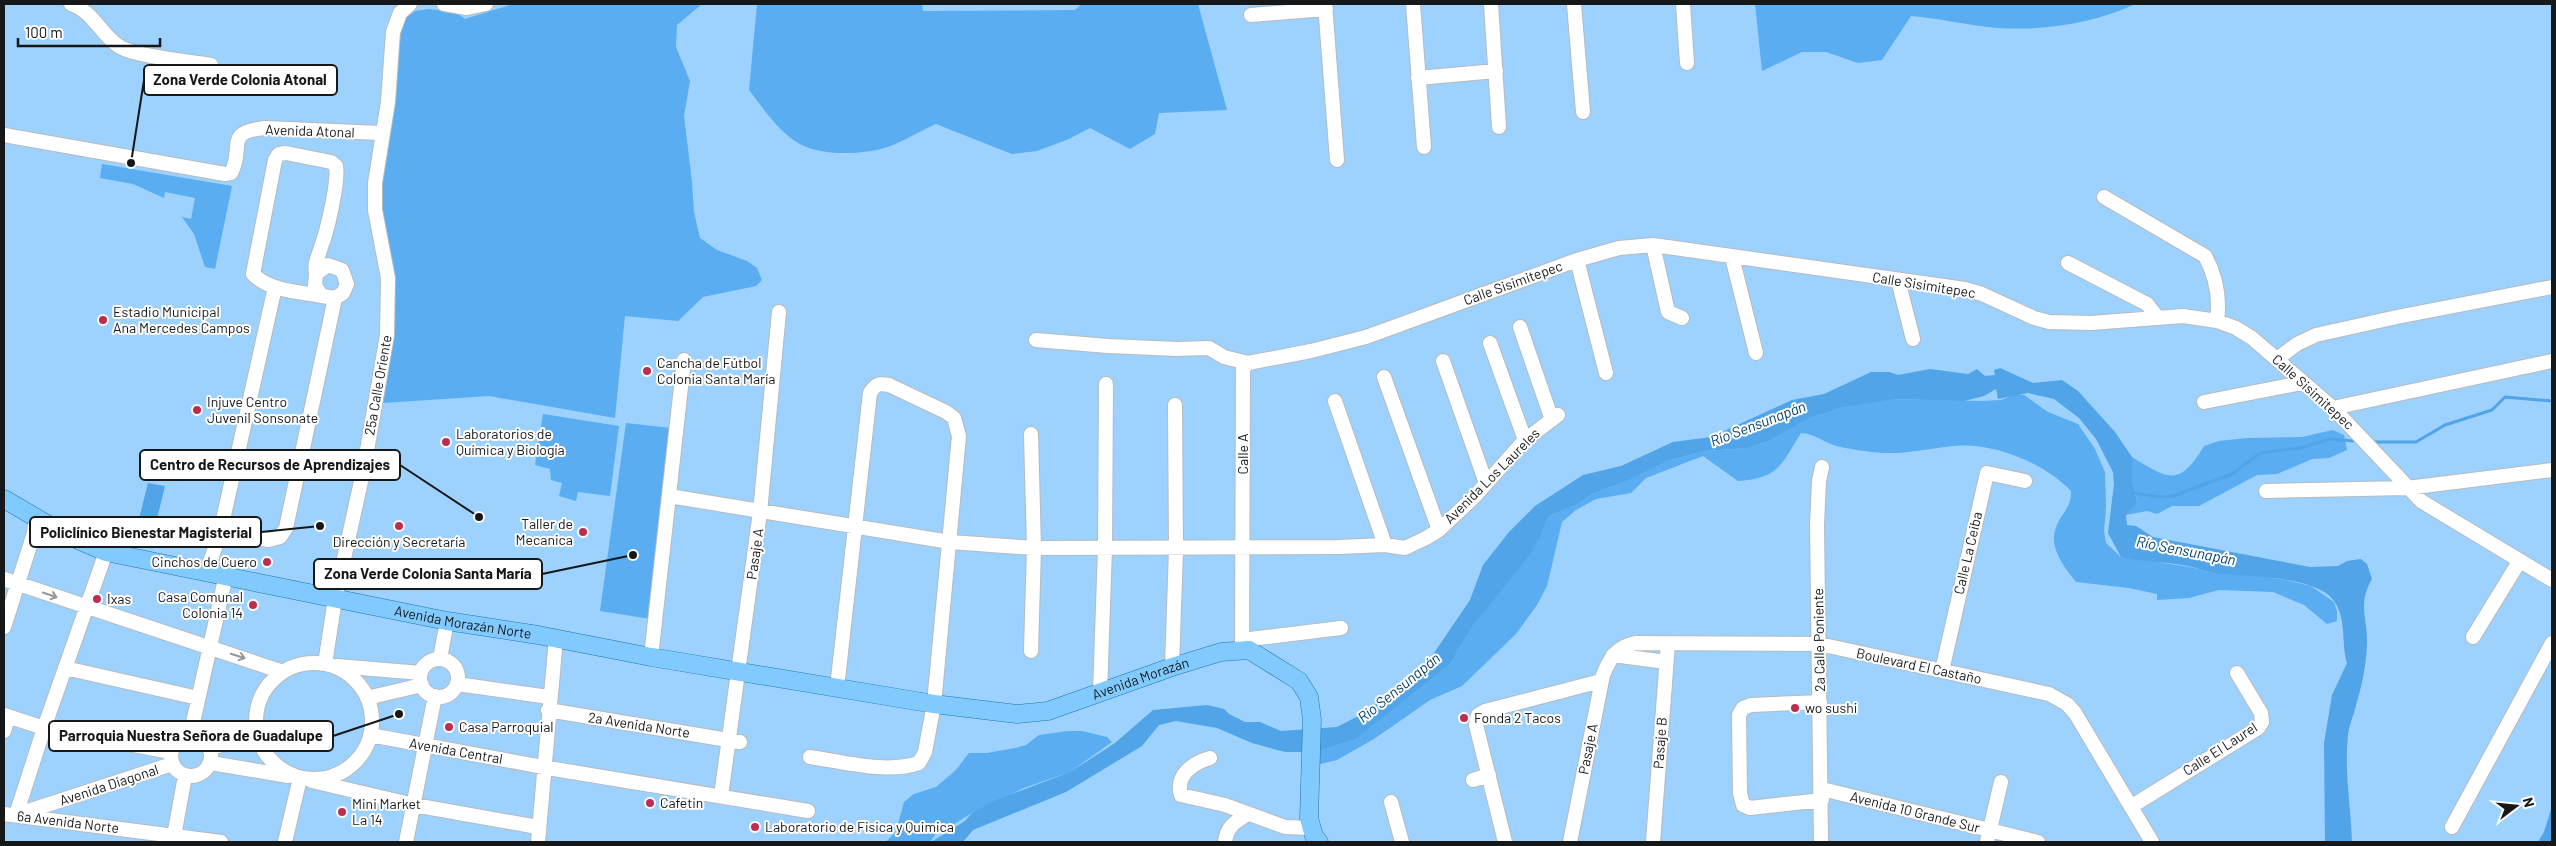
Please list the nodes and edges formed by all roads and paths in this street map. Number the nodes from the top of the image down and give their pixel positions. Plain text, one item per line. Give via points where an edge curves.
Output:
1 (71, 4) edge
2 (410, 4) edge
3 (444, 4) edge
4 (486, 4) edge
5 (1413, 4) edge
6 (1491, 4) edge
7 (1574, 4) edge
8 (1683, 4) edge
9 (1326, 6) edge
10 (1251, 15) dead end
11 (1688, 63) dead end
12 (211, 65) dead end
13 (1496, 72) junction
14 (1418, 78) junction
15 (1582, 112) dead end
16 (1499, 127) dead end
17 (381, 133) junction
18 (4, 136) edge
19 (1424, 147) dead end
20 (1337, 160) dead end
21 (2104, 196) dead end
22 (1653, 245) junction
23 (321, 248) junction
24 (1732, 256) junction
25 (1577, 260) junction
26 (2068, 263) dead end
27 (328, 265) junction
28 (315, 276) junction
29 (1898, 280) junction
30 (275, 287) junction
31 (2552, 287) edge
32 (296, 291) junction
33 (328, 297) junction
34 (779, 312) dead end
35 (1682, 318) dead end
36 (2158, 318) junction
37 (2217, 321) junction
38 (1520, 327) dead end
39 (1913, 339) dead end
40 (1036, 340) dead end
41 (1490, 343) dead end
42 (1756, 353) dead end
43 (2277, 359) junction
44 (684, 360) dead end
45 (1443, 361) dead end
46 (2552, 361) edge
47 (1248, 363) junction
48 (1606, 373) dead end
49 (1384, 377) dead end
50 (2302, 382) junction
51 (1106, 384) dead end
52 (1335, 401) dead end
53 (2204, 402) dead end
54 (1176, 405) dead end
55 (2333, 408) junction
56 (1031, 434) dead end
57 (1525, 440) junction
58 (1822, 468) dead end
59 (2552, 470) edge
60 (2025, 481) dead end
61 (1486, 483) junction
62 (2408, 488) junction
63 (2266, 491) dead end
64 (669, 496) junction
65 (4, 499) edge
66 (760, 512) junction
67 (36, 517) junction
68 (854, 527) junction
69 (1439, 530) junction
70 (220, 533) junction
71 (950, 542) junction
72 (1385, 545) junction
73 (1034, 548) junction
74 (1105, 548) junction
75 (1242, 548) junction
76 (1176, 549) junction
77 (106, 552) junction
78 (2519, 562) junction
79 (207, 571) junction
80 (226, 575) junction
81 (4, 579) edge
82 (2552, 580) edge
83 (19, 584) junction
84 (335, 599) junction
85 (87, 608) junction
86 (447, 621) junction
87 (4, 628) edge
88 (1341, 628) dead end
89 (2473, 637) dead end
90 (556, 638) junction
91 (1668, 643) junction
92 (2552, 643) edge
93 (1242, 644) junction
94 (1819, 644) junction
95 (209, 647) junction
96 (1031, 651) dead end
97 (1611, 656) junction
98 (651, 657) junction
99 (440, 659) junction
100 (1666, 662) junction
101 (328, 665) junction
102 (1172, 667) junction
103 (65, 668) junction
104 (1942, 671) junction
105 (283, 672) junction
106 (739, 672) junction
107 (2237, 673) dead end
108 (422, 679) junction
109 (1601, 681) junction
110 (457, 684) junction
111 (837, 688) junction
112 (1100, 693) junction
113 (435, 696) junction
114 (198, 698) junction
115 (367, 698) junction
116 (1820, 702) junction
117 (549, 703) junction
118 (934, 704) junction
119 (6, 716) edge
120 (44, 728) junction
121 (4, 732) edge
122 (370, 735) junction
123 (190, 736) junction
124 (258, 736) junction
125 (735, 741) junction
126 (425, 745) junction
127 (210, 748) junction
128 (810, 757) dead end
129 (172, 758) junction
130 (1210, 758) dead end
131 (211, 763) junction
132 (543, 767) junction
133 (184, 776) junction
134 (1489, 776) junction
135 (300, 778) junction
136 (1473, 780) dead end
137 (2001, 782) dead end
138 (1822, 794) junction
139 (722, 796) junction
140 (1391, 802) dead end
141 (414, 805) junction
142 (2132, 806) junction
143 (808, 811) dead end
144 (1248, 814) junction
145 (10, 815) edge
146 (538, 827) junction
147 (2452, 827) dead end
148 (1315, 835) edge
149 (174, 836) junction
150 (1988, 836) edge
151 (221, 842) edge
152 (285, 842) edge
153 (406, 842) edge
154 (538, 842) edge
155 (1225, 842) edge
156 (1402, 842) edge
157 (1505, 842) edge
158 (1570, 842) edge
159 (1653, 842) edge
160 (1821, 842) edge
161 (2038, 842) edge
162 (2152, 842) edge

1 - 12 street via 90,15 112,40 128,50
2 - 17 street, 25a Calle Oriente via 400,13 393,32 388,102
3 - 4 street via 467,8
5 - 14 street
6 - 13 street
7 - 15 street
8 - 11 street
9 - 10 street
9 - 20 street
13 - 14 street
13 - 16 street
14 - 19 street
17 - 18 street, Avenida Atonal via 247,130 238,140 234,167 225,174
17 - 84 street, 25a Calle Oriente via 374,195 388,278 388,335 364,468
21 - 37 street via 2205,256 2218,294
22 - 24 street, Calle Sisimitepec
22 - 25 street, Calle Sisimitepec via 1619,248
22 - 35 street via 1668,312
23 - 27 street
23 - 28 street via 315,261
23 - 30 street via 336,182 336,166 331,162 279,154 275,160 253,266 253,274 258,280
24 - 29 street, Calle Sisimitepec
24 - 42 street
25 - 47 street, Calle Sisimitepec via 1366,337 1311,352
25 - 48 street
26 - 36 street via 2146,304
27 - 28 street
27 - 33 street via 342,270 347,279 343,293
28 - 32 street
28 - 33 street via 318,292
29 - 36 street, Calle Sisimitepec via 1982,294 2049,322 2091,323
29 - 39 street
30 - 32 street
30 - 70 street
31 - 43 street via 2316,335
32 - 33 street
33 - 70 street via 286,528 280,537 269,540
34 - 66 street, Pasaje A
36 - 37 street, Calle Sisimitepec via 2183,316
37 - 43 street, Calle Sisimitepec via 2252,338
38 - 57 street, Avenida Los Laureles via 1555,417
40 - 47 street via 1108,346 1209,348 1224,357
41 - 57 street
43 - 50 street, Calle Sisimitepec
44 - 64 street
45 - 61 street
46 - 55 street
47 - 75 street, Calle A via 1243,369
49 - 69 street
50 - 53 street
50 - 55 street, Calle Sisimitepec
51 - 74 street
52 - 72 street
54 - 76 street
55 - 62 street, Calle Sisimitepec
56 - 73 street
57 - 61 street, Avenida Los Laureles
58 - 94 street, 2a Calle Poniente via 1817,525
59 - 62 street
60 - 104 street, Calle La Ceiba via 1987,473
61 - 69 street, Avenida Los Laureles
62 - 63 street
62 - 78 street, Calle Sisimitepec via 2436,512
64 - 66 street, Avenida Los Laureles
64 - 98 street
65 - 67 main road, Avenida Morazán Norte
66 - 68 street, Avenida Los Laureles
66 - 106 street, Pasaje A
67 - 77 main road, Avenida Morazán Norte via 64,534
67 - 83 street
68 - 71 street, Avenida Los Laureles
68 - 71 street via 870,393 875,385 889,385 954,418 959,436
68 - 111 street
69 - 72 street, Avenida Los Laureles via 1405,548
70 - 79 street
71 - 73 street, Avenida Los Laureles
71 - 118 street
72 - 75 street, Avenida Los Laureles
73 - 74 street, Avenida Los Laureles
73 - 96 street
74 - 76 street, Avenida Los Laureles
74 - 112 street
75 - 76 street, Avenida Los Laureles
75 - 93 street, Calle A
76 - 102 street
77 - 79 main road, Avenida Morazán Norte
77 - 85 street
78 - 82 street, Calle Sisimitepec
78 - 89 street
79 - 80 main road, Avenida Morazán Norte
80 - 84 main road, Avenida Morazán Norte
80 - 95 street
81 - 83 street
83 -> 85 street
83 - 87 street
84 - 86 main road, Avenida Morazán Norte
84 - 101 street, 25a Calle Oriente
85 - 95 street
85 - 103 street
86 - 90 main road, Avenida Morazán Norte
86 - 99 street
88 - 93 street
90 - 98 main road, Avenida Morazán Norte
90 - 117 street
91 - 94 street, Boulevard El Castaño
91 - 97 street, Boulevard El Castaño via 1624,645
91 - 100 street, Pasaje B
92 - 147 street
93 - 102 main road, Avenida Morazán
93 - 148 main road via 1299,681 1309,697 1312,720 1308,806
94 - 104 street, Boulevard El Castaño
94 - 116 street, 2a Calle Poniente
95 -> 105 street
95 - 114 street
97 - 100 street
97 - 109 street, Pasaje A
98 - 106 main road, Avenida Morazán Norte
99 - 108 street via 427,664
99 - 110 street via 450,662 455,668
100 - 159 street, Pasaje B
101 - 105 street via 308,663
101 - 108 street
101 - 115 street via 352,678
102 - 112 main road, Avenida Morazán
103 - 114 street
103 - 120 street
104 - 142 street, Boulevard El Castaño via 2049,694 2067,704
105 - 124 street via 261,696 257,712
106 - 111 main road, Avenida Morazán Norte
106 - 125 street, Pasaje A
107 - 142 street, Calle El Laurel via 2260,713 2262,722 2258,728
108 - 113 street via 427,692
108 - 115 street
109 - 134 street via 1478,715 1476,725
109 - 158 street, Pasaje A
110 - 113 street via 447,695
110 - 117 street, 2a Avenida Norte
111 - 118 main road, Avenida Morazán Norte
112 - 118 main road, Avenida Morazán via 1032,714
113 - 126 street
114 - 123 street
115 - 122 street via 371,712
116 - 138 street, 2a Calle Poniente
116 - 138 street via 1742,708 1739,715 1740,793 1743,805 1750,808
117 - 125 street, 2a Avenida Norte
117 - 132 street
118 - 128 street via 925,752 919,763 908,766 868,765
119 - 120 street
119 - 121 street
120 - 129 street
120 - 145 street
122 - 126 street, Avenida Central
122 - 135 street via 359,757 340,773 325,778
123 - 127 street via 201,738
123 - 129 street via 178,741
124 - 127 street
124 - 135 street via 274,763
125 - 139 street, Pasaje A
126 - 132 street, Avenida Central
126 - 141 street
127 - 131 street
129 - 133 street via 177,771
129 - 145 street, Avenida Diagonal
130 - 144 street via 1198,762 1184,773 1179,790 1181,795
131 - 133 street via 199,776
131 - 135 street
132 - 139 street, Avenida Central
132 - 146 street
133 - 149 street
134 - 136 street
134 - 157 street
135 - 141 street
135 - 152 street
137 - 150 street
138 - 150 street, Avenida 10 Grande Sur
138 - 160 street, 2a Calle Poniente
139 - 143 street, Avenida Central
140 - 156 street
141 - 146 street
141 - 153 street
142 - 162 street, Boulevard El Castaño
144 - 148 street
144 - 155 street via 1233,822 1227,830
145 - 149 street, 6a Avenida Norte
146 - 154 street
149 - 151 street, 6a Avenida Norte
150 - 161 street, Avenida 10 Grande Sur

